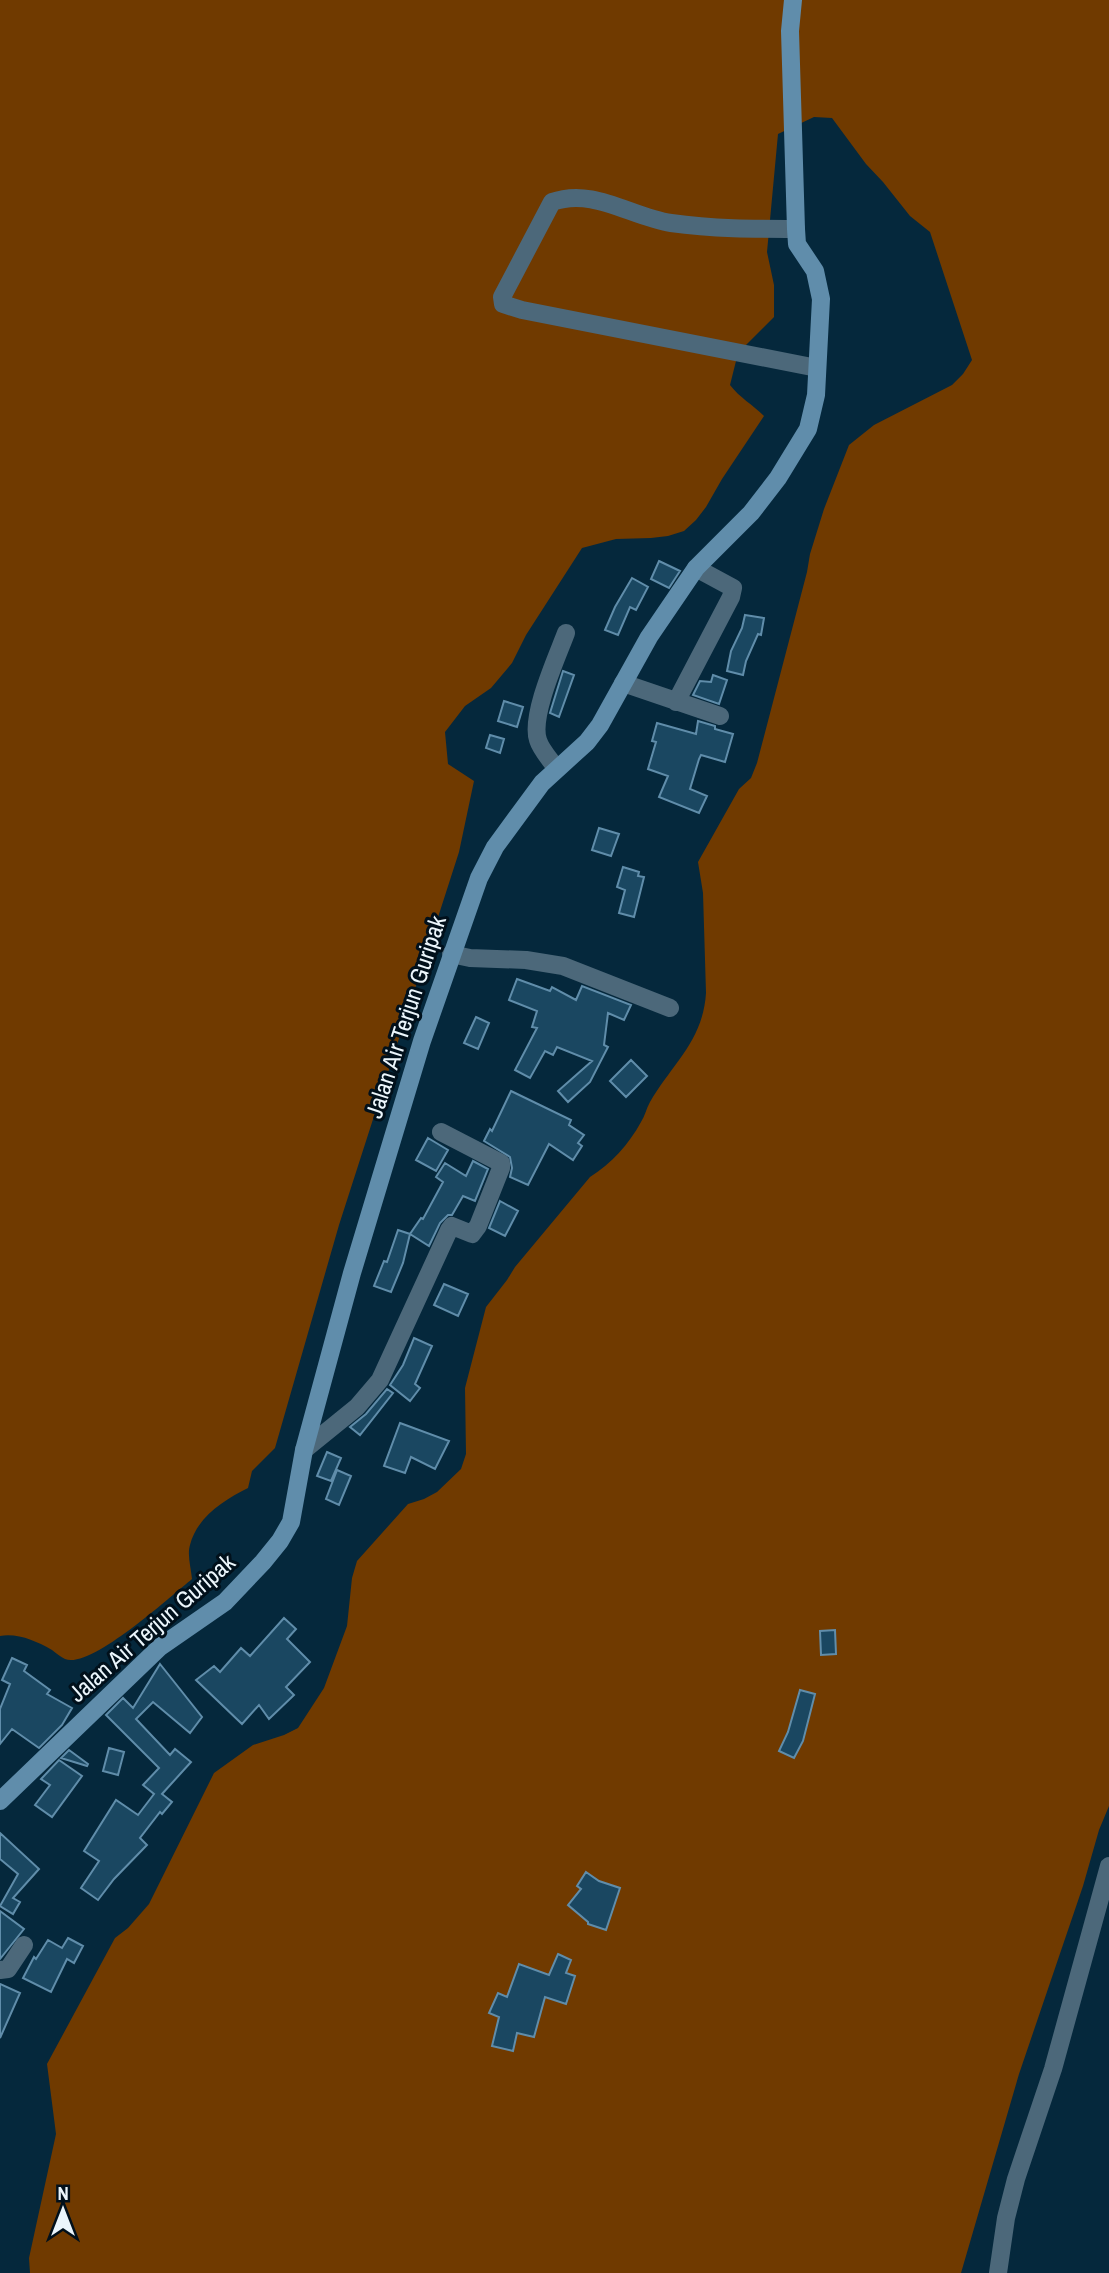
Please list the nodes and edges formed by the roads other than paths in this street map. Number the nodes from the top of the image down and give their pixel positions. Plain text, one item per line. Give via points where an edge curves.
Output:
1 (793, 0) edge
2 (796, 229) junction
3 (817, 368) junction
4 (696, 568) junction
5 (566, 633) dead end
6 (623, 682) junction
7 (676, 702) junction
8 (720, 716) dead end
9 (556, 768) junction
10 (451, 954) junction
11 (670, 1008) dead end
12 (441, 1132) dead end
13 (304, 1450) junction
14 (0, 1801) edge
15 (1109, 1866) edge
16 (23, 1945) dead end
17 (0, 1970) edge
18 (998, 2273) edge

1 - 2 street, Jalan Air Terjun Guripak
2 - 3 street, Jalan Air Terjun Guripak via 797,244 819,286
2 - 3 street via 669,223 601,201 566,197 552,202 502,297 503,304
3 - 4 street, Jalan Air Terjun Guripak via 808,429 751,513
4 - 6 street, Jalan Air Terjun Guripak
4 - 7 street via 733,588
5 - 9 street via 537,713 538,743
6 - 7 street
6 - 9 street, Jalan Air Terjun Guripak via 587,742
7 - 8 street
9 - 10 street, Jalan Air Terjun Guripak via 495,847
10 - 11 street via 563,967
10 - 13 street, Jalan Air Terjun Guripak via 352,1273
12 - 13 street via 501,1163 478,1226 472,1234 452,1226 380,1380 356,1407
13 - 14 street, Jalan Air Terjun Guripak via 291,1522 263,1562 225,1602 144,1661
15 - 18 street via 1053,2069 1016,2179
16 - 17 street via 8,1969

